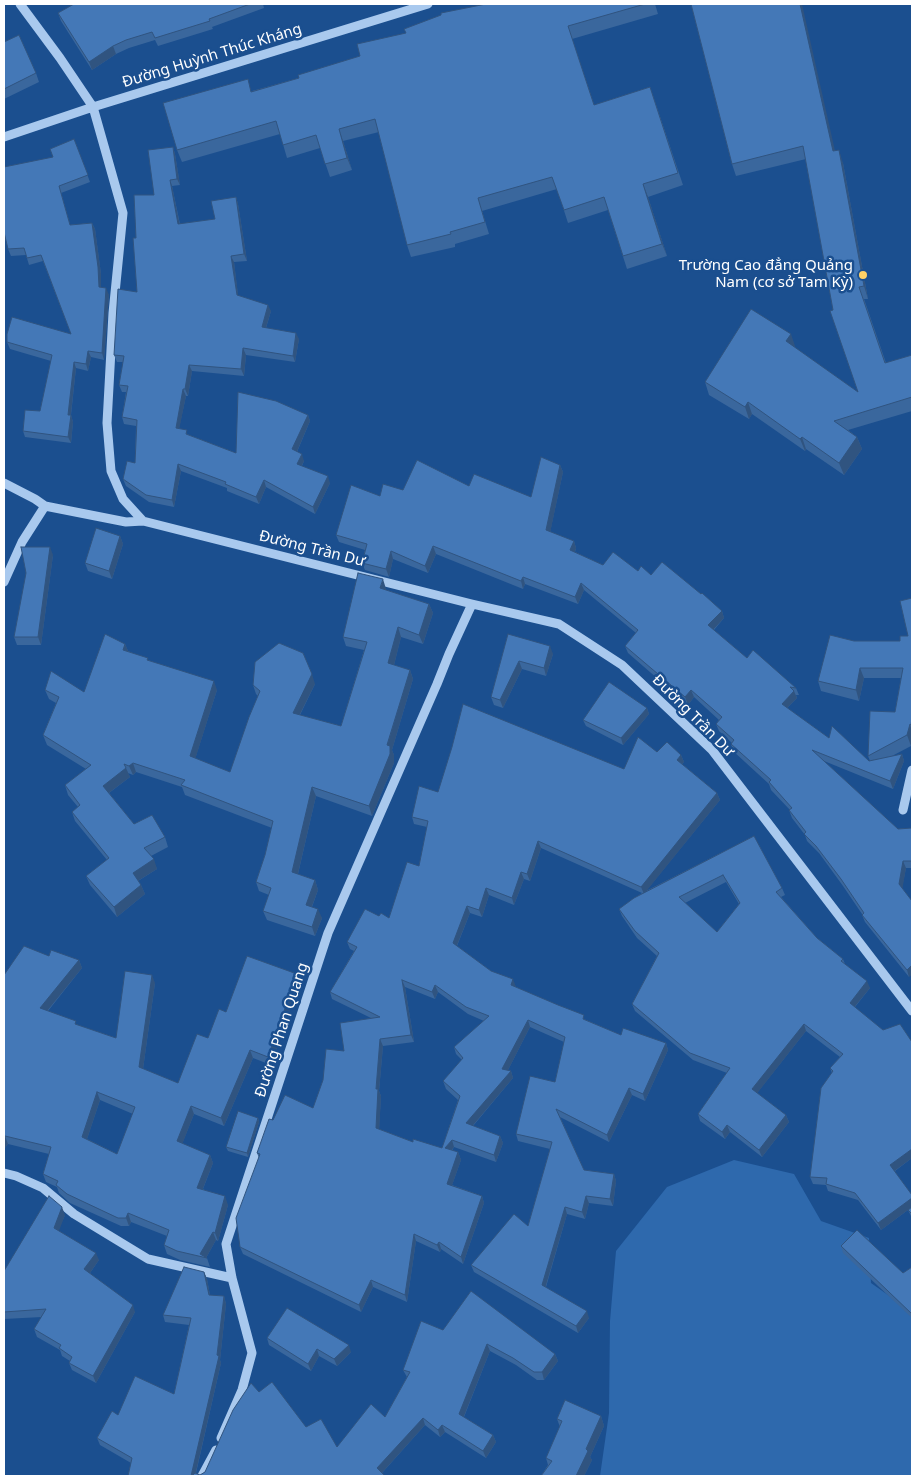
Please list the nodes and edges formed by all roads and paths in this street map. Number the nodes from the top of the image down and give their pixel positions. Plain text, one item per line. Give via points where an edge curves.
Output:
1 (20, 4) edge
2 (428, 4) edge
3 (92, 107) junction
4 (4, 137) edge
5 (4, 483) edge
6 (45, 506) junction
7 (143, 521) junction
8 (4, 582) edge
9 (472, 604) junction
10 (912, 770) edge
11 (903, 810) dead end
12 (912, 1011) edge
13 (4, 1173) edge
14 (232, 1278) junction
15 (202, 1476) edge

1 - 3 street
2 - 3 street, Đường Huỳnh Thúc Kháng
3 - 4 street, Đường Huỳnh Thúc Kháng
3 - 7 street via 123,212 107,423 111,471 123,499
5 - 6 street
6 - 7 street, Đường Trần Dư via 126,522
6 - 8 street via 22,542
7 - 9 street, Đường Trần Dư
9 - 12 street, Đường Trần Dư via 559,624 622,665 712,750
9 - 14 street, Đường Phan Quang via 328,933 226,1244
10 - 11 street
13 - 14 street via 43,1188 74,1214 148,1259
14 - 15 street, Đường Phan Quang via 252,1353 242,1390

